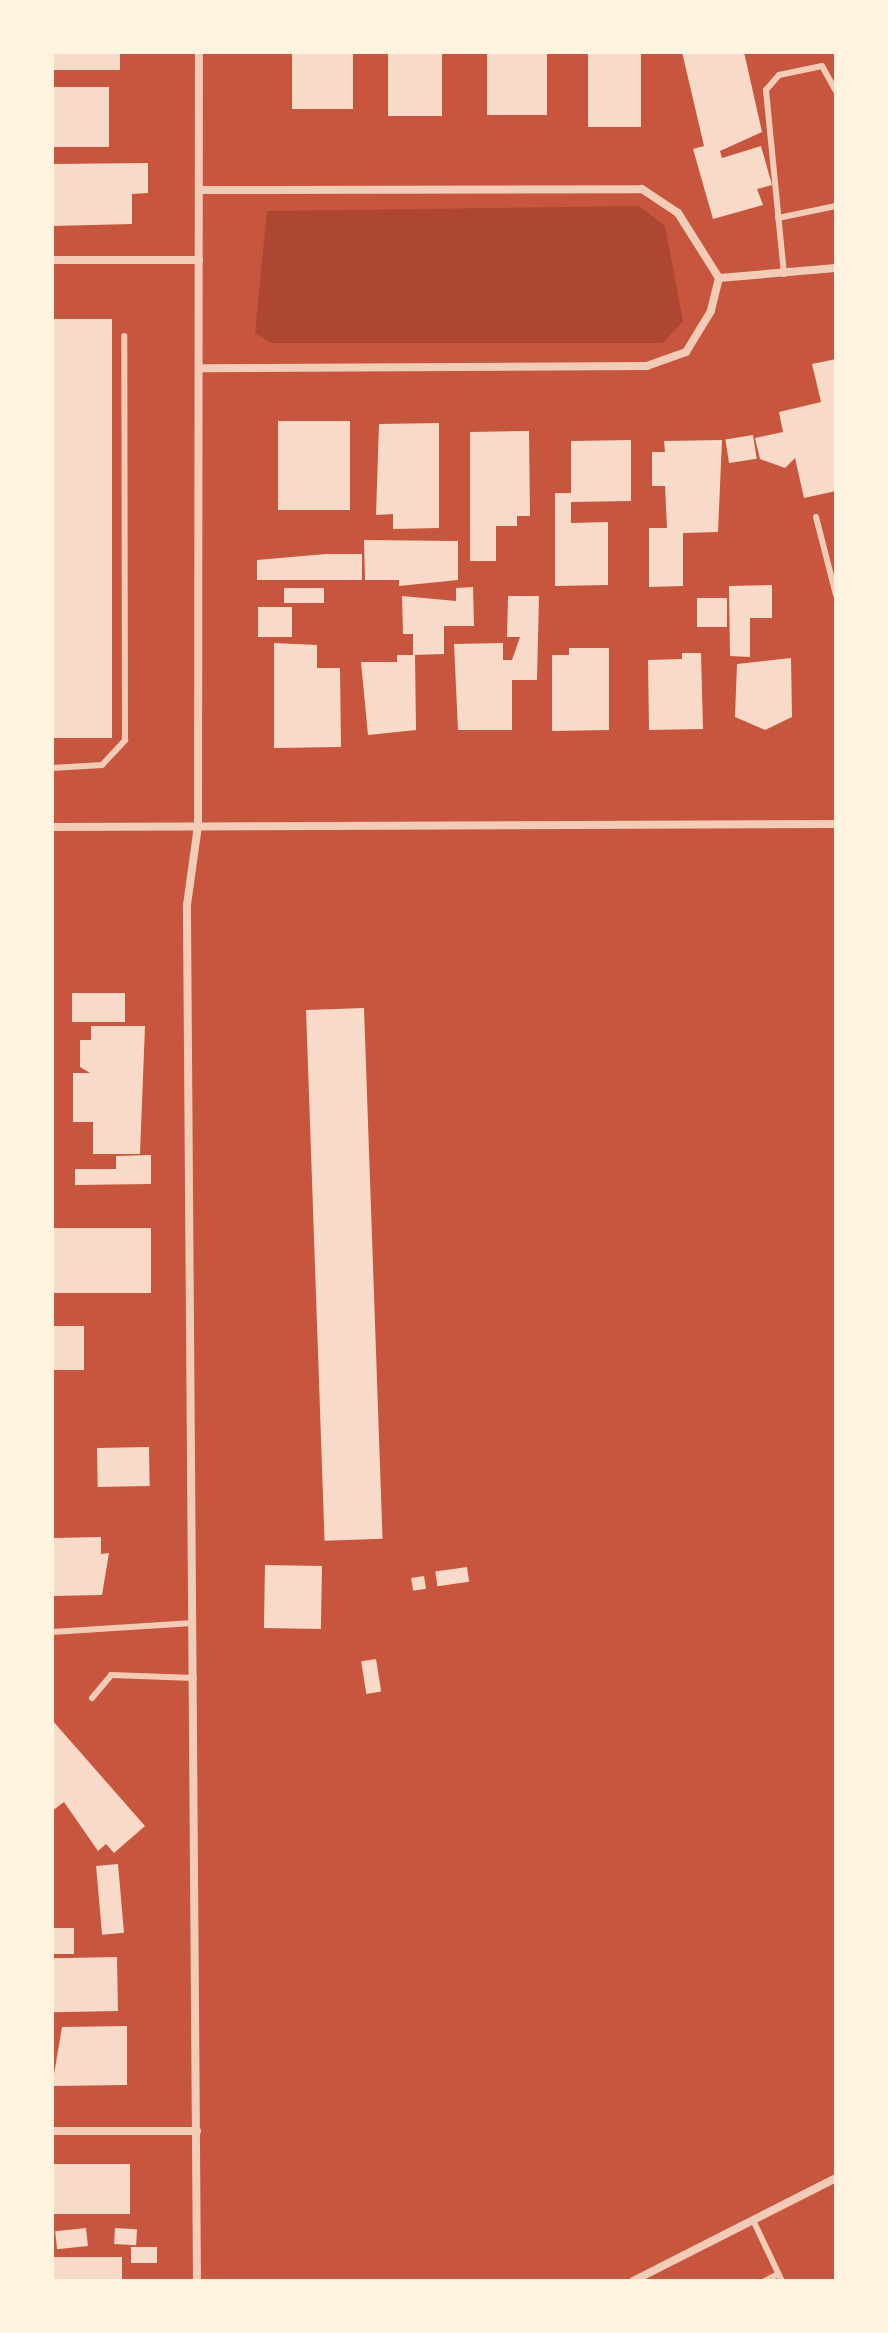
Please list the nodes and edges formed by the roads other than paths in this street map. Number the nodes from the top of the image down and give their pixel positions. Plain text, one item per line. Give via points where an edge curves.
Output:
1 (199, 52) edge
2 (836, 91) edge
3 (199, 190) junction
4 (836, 206) edge
5 (778, 218) junction
6 (52, 260) edge
7 (199, 260) junction
8 (836, 268) edge
9 (784, 274) junction
10 (719, 278) junction
11 (124, 336) dead end
12 (199, 368) junction
13 (816, 517) dead end
14 (836, 595) edge
15 (52, 768) edge
16 (836, 824) edge
17 (198, 826) junction
18 (52, 827) edge
19 (193, 1623) junction
20 (52, 1632) edge
21 (194, 1678) junction
22 (92, 1698) dead end
23 (52, 2131) edge
24 (197, 2131) junction
25 (836, 2178) edge
26 (753, 2220) junction
27 (780, 2277) edge
28 (197, 2281) edge
29 (633, 2281) edge
30 (765, 2281) edge

1 - 3 street
2 - 5 lane via 822,66 769,82
3 - 7 street
3 - 10 street via 642,189 678,213
4 - 5 lane
5 - 9 lane
6 - 7 street
7 - 12 street
8 - 9 street
9 - 10 street
10 - 12 street via 711,311 686,352 647,366
11 - 15 lane via 125,740 102,765
12 - 17 street
13 - 14 lane
16 - 17 street
17 - 18 street
17 - 19 street via 187,905
19 - 20 lane
19 - 21 street
21 - 22 lane via 111,1675
21 - 24 street
23 - 24 street
24 - 28 street
25 - 26 street
26 - 27 lane
26 - 29 street
27 - 30 lane

